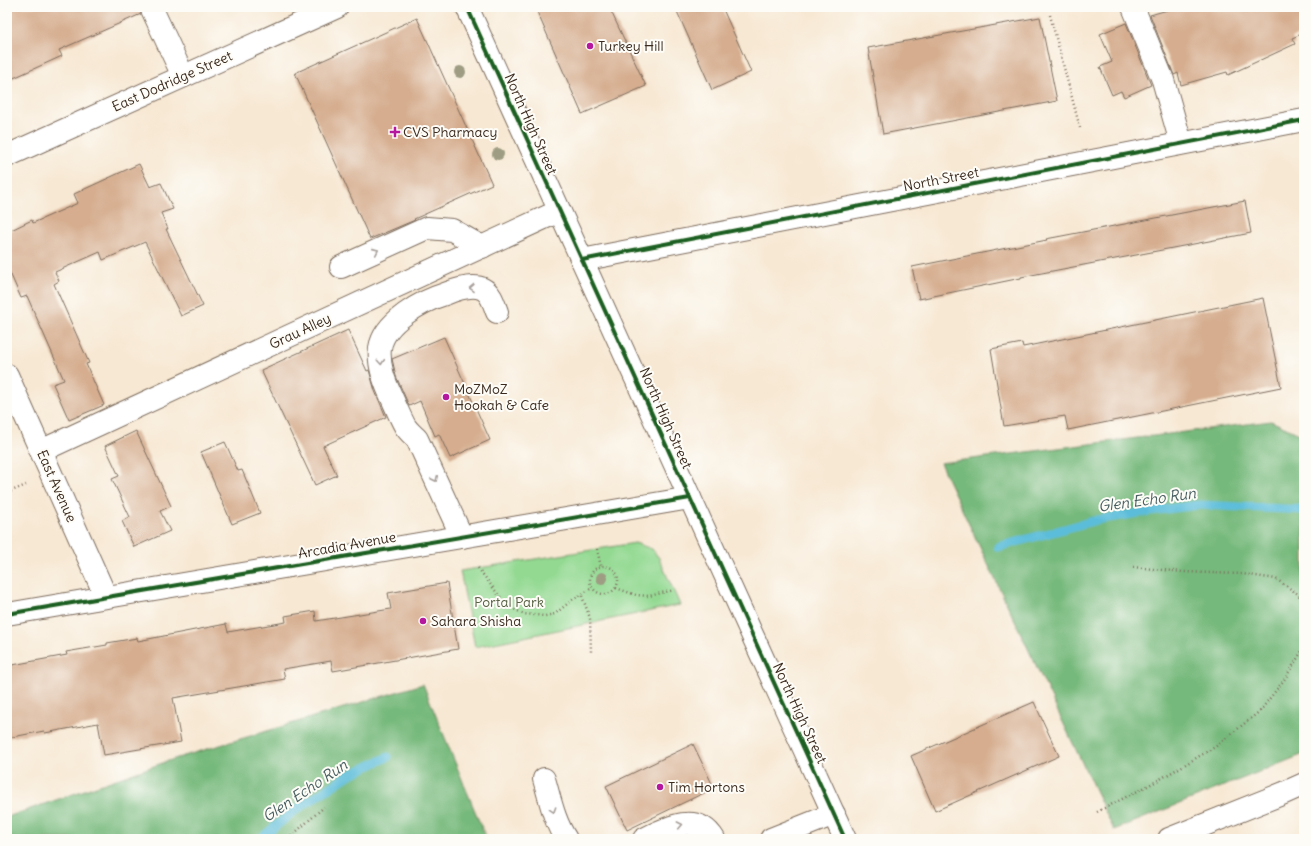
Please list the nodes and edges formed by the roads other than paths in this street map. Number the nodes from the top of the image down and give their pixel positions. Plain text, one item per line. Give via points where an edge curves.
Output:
1 (150, 7) edge
2 (336, 7) edge
3 (467, 7) edge
4 (1133, 7) edge
5 (183, 76) junction
6 (1304, 120) edge
7 (1181, 143) junction
8 (7, 156) edge
9 (559, 211) junction
10 (482, 247) junction
11 (582, 260) junction
12 (341, 268) dead end
13 (497, 312) dead end
14 (7, 376) edge
15 (40, 451) junction
16 (690, 498) junction
17 (462, 537) junction
18 (106, 597) junction
19 (7, 614) edge
20 (544, 779) dead end
21 (1304, 784) edge
22 (834, 814) junction
23 (566, 839) edge
24 (644, 839) edge
25 (714, 839) edge
26 (771, 839) edge
27 (845, 839) edge
28 (1169, 839) edge

1 - 5 street
2 - 5 street, East Dodridge Street
3 - 9 street, North High Street
4 - 7 street via 1162,80
5 - 8 street, East Dodridge Street
6 - 7 street, North Street
7 - 11 street, North Street
9 - 10 street, Grau Alley
9 - 11 street, North High Street
12 -> 10 street via 427,228 452,230
10 - 15 street, Grau Alley
11 - 16 street, North High Street
13 -> 17 street via 488,292 482,288 458,289 408,311 386,334 380,348 384,380 405,426 417,439
14 - 15 street, East Avenue
15 - 18 street, East Avenue
16 - 17 street, Arcadia Avenue
16 - 22 street, North High Street
17 - 18 street, Arcadia Avenue
18 - 19 street, Arcadia Avenue
20 -> 23 street via 557,822
21 - 28 street
22 - 26 street
22 - 27 street, North High Street
24 -> 25 street via 664,829 692,823 703,826

